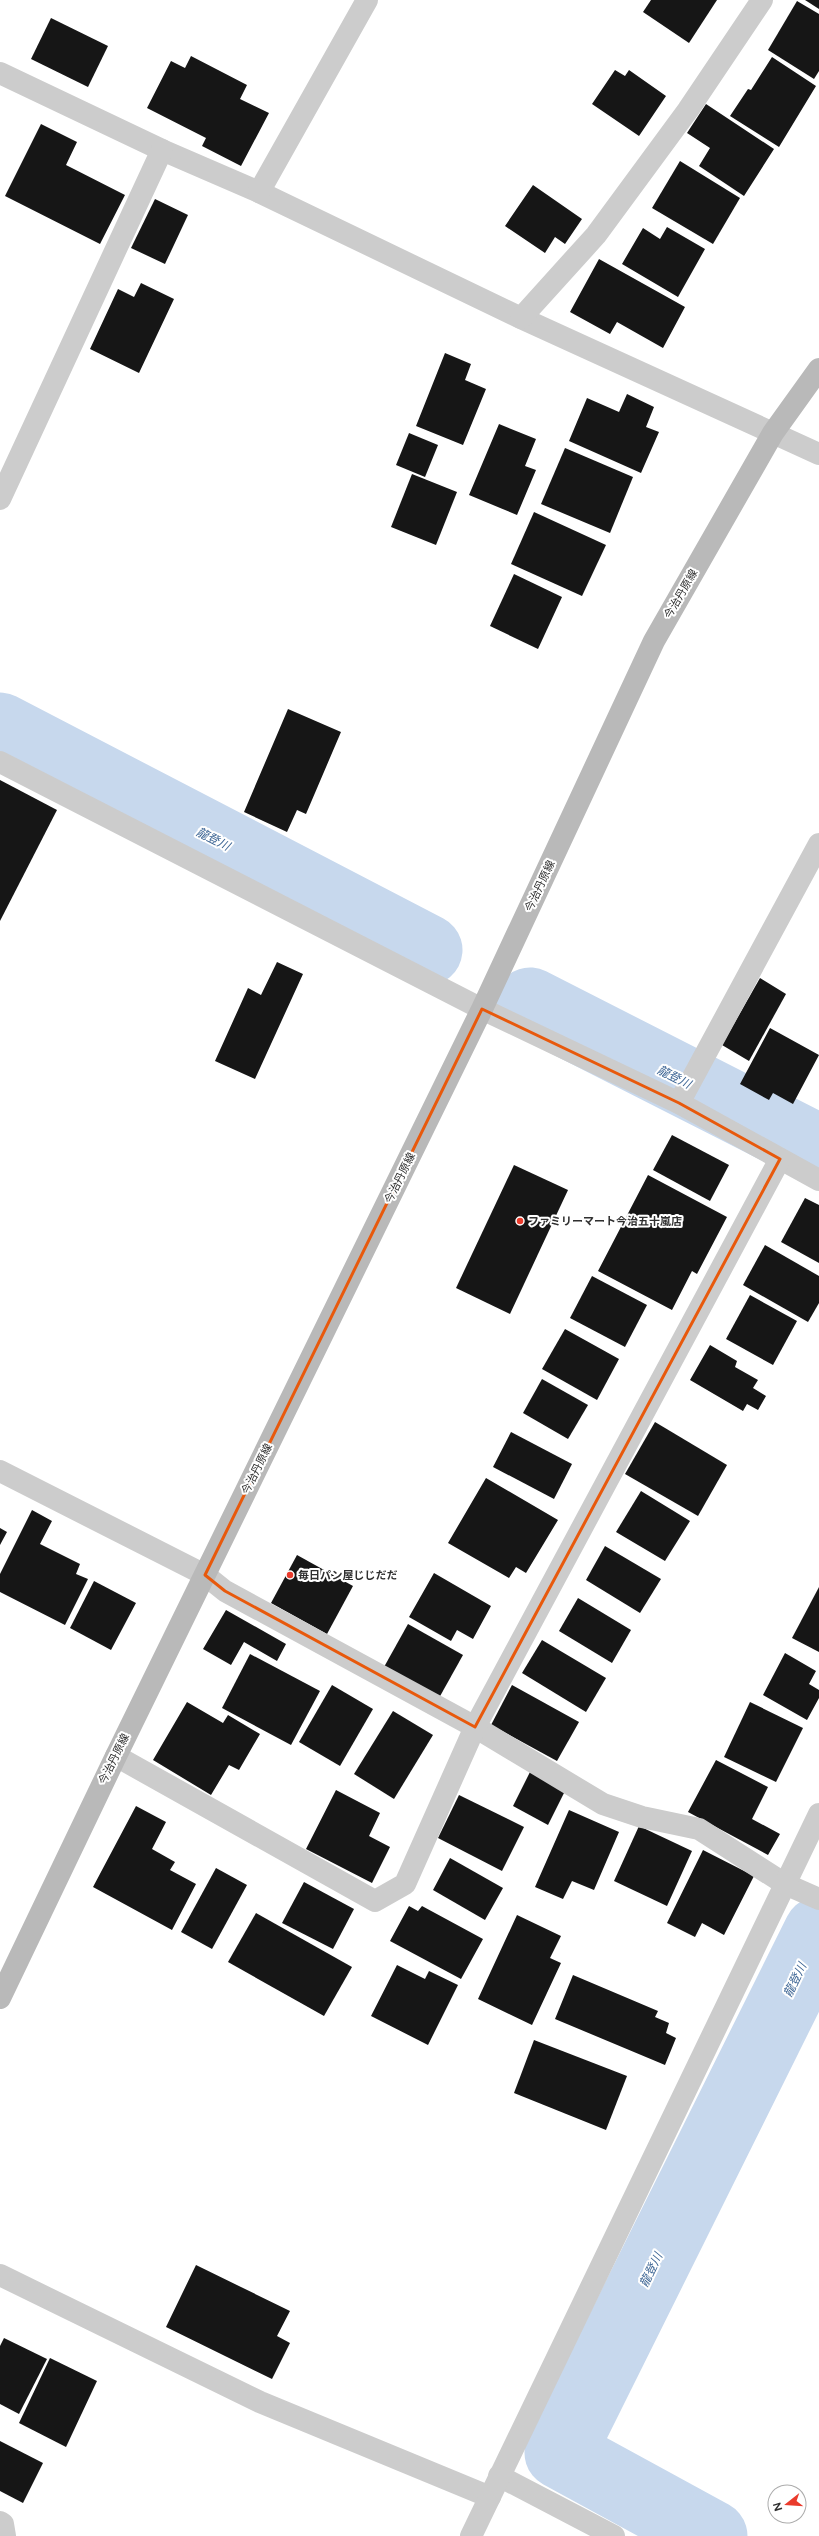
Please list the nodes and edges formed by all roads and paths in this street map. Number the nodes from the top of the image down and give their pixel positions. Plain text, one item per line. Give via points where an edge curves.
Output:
1 (367, 0) edge
2 (762, 0) edge
3 (0, 73) edge
4 (162, 150) junction
5 (259, 192) junction
6 (520, 318) junction
7 (819, 369) edge
8 (773, 433) junction
9 (819, 454) edge
10 (0, 499) edge
11 (0, 762) edge
12 (819, 844) edge
13 (482, 1009) junction
14 (679, 1103) junction
15 (780, 1159) junction
16 (819, 1180) edge
17 (0, 1471) edge
18 (205, 1575) junction
19 (475, 1727) junction
20 (116, 1756) junction
21 (819, 1814) edge
22 (787, 1885) junction
23 (819, 1899) edge
24 (0, 1998) edge
25 (0, 2275) edge
26 (500, 2476) junction
27 (490, 2497) junction
28 (0, 2522) edge
29 (5, 2536) edge
30 (471, 2536) edge
31 (614, 2536) edge

1 - 5 street
2 - 6 street via 688,110 596,235
3 - 4 street
4 - 5 street
4 - 10 street
5 - 6 street
6 - 8 street
7 - 8 main road, 今治丹原線
8 - 9 street
8 - 13 main road, 今治丹原線 via 654,641
11 - 13 street
12 - 14 street
13 - 14 street
13 - 18 main road, 今治丹原線
14 - 15 street
15 - 16 street
15 - 19 street
17 - 18 street
18 - 19 street via 225,1591
18 - 20 main road, 今治丹原線
19 - 20 street via 405,1884 375,1901
19 - 22 street via 602,1804 642,1817 699,1828
20 - 24 main road, 今治丹原線
21 - 22 street
22 - 23 street
22 - 26 street
25 - 27 street via 260,2402
26 - 27 street
26 - 31 street
27 - 30 street
28 - 29 street via 3,2524

